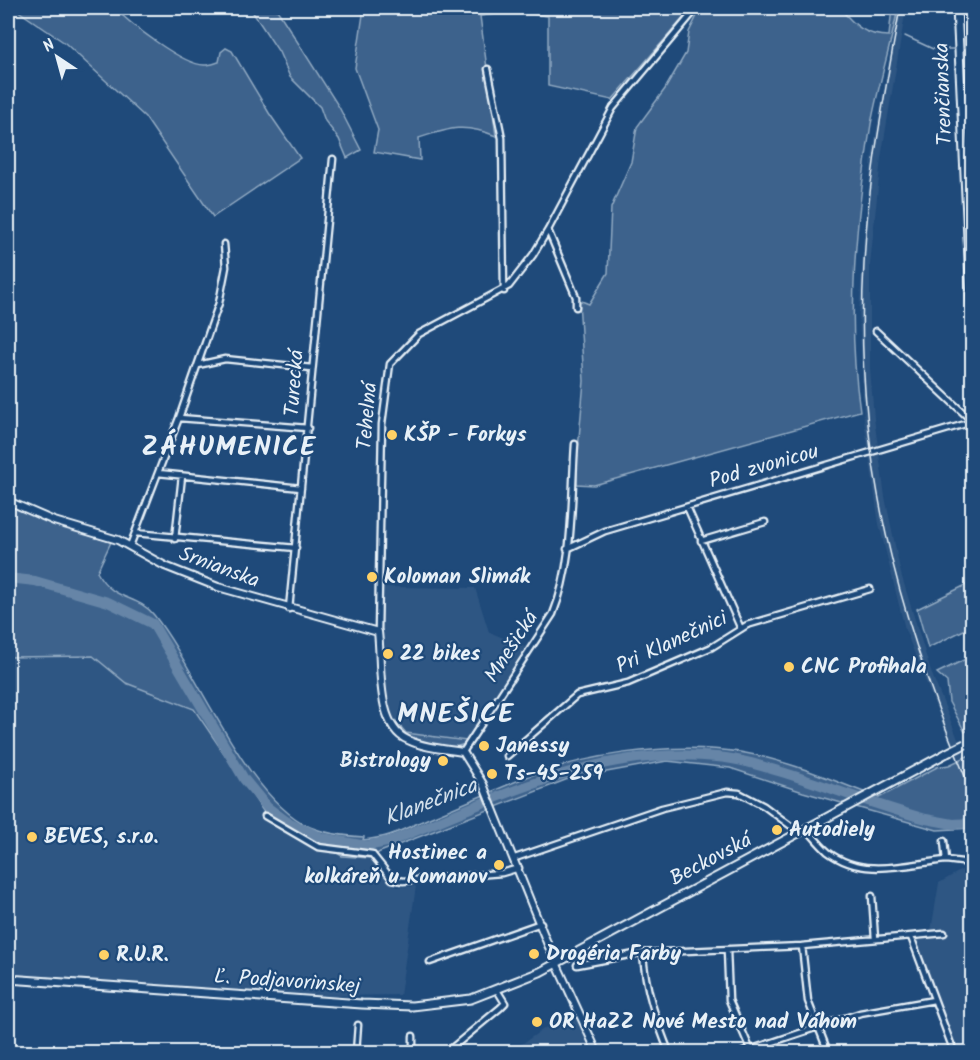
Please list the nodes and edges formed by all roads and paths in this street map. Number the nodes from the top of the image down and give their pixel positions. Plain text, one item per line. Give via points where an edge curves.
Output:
1 (697, 8) edge
2 (957, 8) edge
3 (488, 69) dead end
4 (333, 159) dead end
5 (548, 230) junction
6 (224, 244) dead end
7 (504, 291) junction
8 (576, 307) dead end
9 (972, 322) edge
10 (876, 331) dead end
11 (198, 365) junction
12 (312, 368) junction
13 (179, 418) junction
14 (972, 422) edge
15 (308, 428) junction
16 (574, 444) dead end
17 (158, 474) junction
18 (182, 476) junction
19 (302, 488) junction
20 (8, 501) edge
21 (687, 507) junction
22 (765, 522) dead end
23 (135, 533) junction
24 (175, 539) junction
25 (700, 541) junction
26 (130, 546) junction
27 (296, 548) junction
28 (567, 549) junction
29 (870, 590) dead end
30 (289, 609) junction
31 (741, 629) junction
32 (378, 632) junction
33 (972, 740) edge
34 (463, 752) junction
35 (507, 756) dead end
36 (265, 816) dead end
37 (802, 830) junction
38 (944, 841) dead end
39 (515, 858) junction
40 (946, 860) junction
41 (962, 862) dead end
42 (519, 868) junction
43 (872, 896) dead end
44 (541, 923) junction
45 (944, 933) dead end
46 (911, 937) junction
47 (875, 939) junction
48 (802, 946) junction
49 (728, 950) junction
50 (643, 953) junction
51 (430, 962) dead end
52 (556, 963) junction
53 (577, 965) dead end
54 (8, 979) edge
55 (497, 990) junction
56 (934, 1000) junction
57 (358, 1025) dead end
58 (818, 1026) junction
59 (413, 1036) dead end
60 (453, 1047) dead end
61 (751, 1051) edge
62 (356, 1053) edge
63 (412, 1053) edge
64 (597, 1053) edge
65 (669, 1053) edge
66 (743, 1053) edge
67 (828, 1053) edge
68 (954, 1053) edge

1 - 5 street, Tehelná via 613,108
2 - 9 main road, Trenčianska
3 - 7 street via 502,138
4 - 12 street, Turecká
5 - 7 street, Tehelná
5 - 8 street via 576,297
6 - 11 street via 219,303
7 - 32 street, Tehelná via 418,334 390,364 381,424
10 - 14 street
11 - 12 street via 225,358
11 - 13 street
12 - 15 street, Turecká
13 - 15 street
13 - 17 street
14 - 21 street, Pod zvonicou
15 - 19 street, Turecká
16 - 28 street, Mnešická
17 - 18 street
17 - 23 street
18 - 19 street
18 - 24 street
19 - 27 street, Turecká
20 - 26 street, Srnianska
21 - 25 street
21 - 28 street, Pod zvonicou via 605,531
22 - 25 street
23 - 24 street
23 - 26 street
24 - 27 street
25 - 31 street
26 - 30 street, Srnianska via 192,578
27 - 30 street, Turecká
28 - 34 street, Mnešická via 565,574 553,614
29 - 31 street, Pri Klanečnici
30 - 32 street, Srnianska
31 - 35 street, Pri Klanečnici via 712,647 617,688 572,697
32 - 34 street, Tehelná via 385,705 395,729 405,739 427,747
33 - 37 main road, Beckovská, bridge
34 - 39 street via 483,784
36 - 42 street via 318,847 372,854 392,879 502,873
37 - 39 street via 739,793 727,792 662,808
37 - 40 street via 826,851 868,869
37 - 52 main road, Beckovská
38 - 40 street
39 - 42 street
40 - 41 street
42 - 44 street
43 - 47 street
44 - 51 street
44 - 52 street
45 - 46 street
46 - 47 street
46 - 56 street
47 - 48 street
48 - 49 street
48 - 58 street via 805,986
49 - 50 street
49 - 61 street via 729,1000
50 - 53 street
50 - 65 street via 649,997
52 - 55 main road, Ľ. Podjavorinskej
52 - 64 street
54 - 55 main road, Ľ. Podjavorinskej via 412,1006 471,999
55 - 60 street via 505,1003
56 - 58 street via 860,1013
56 - 68 street
57 - 62 street
58 - 61 street
58 - 67 street
59 - 63 street
61 - 66 street

